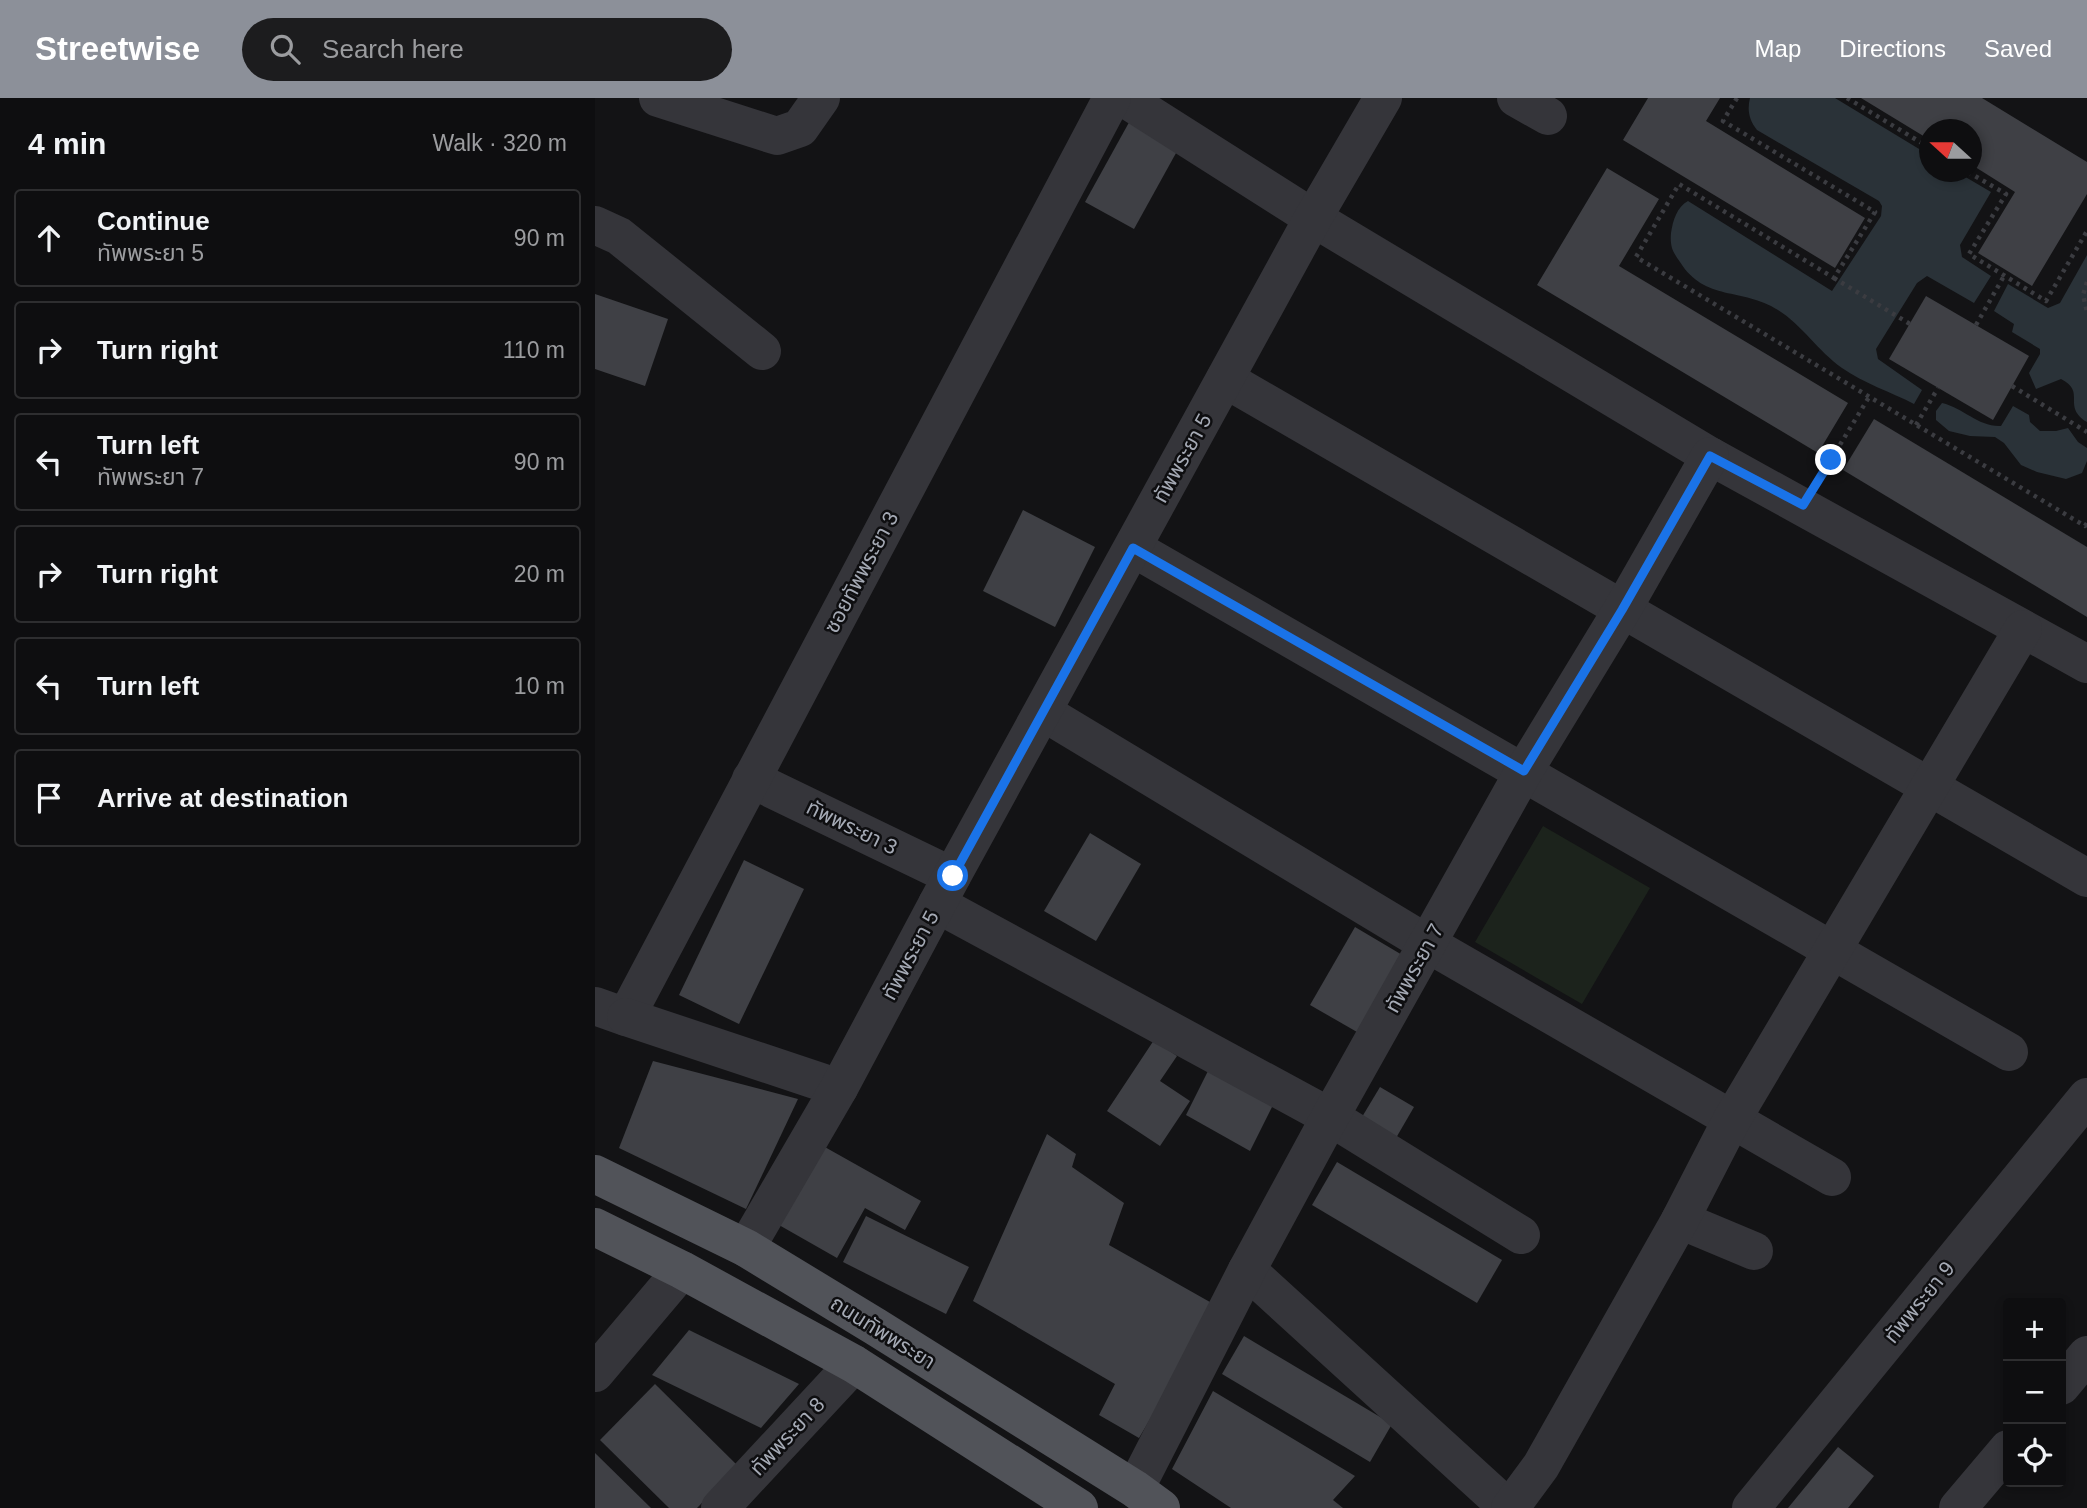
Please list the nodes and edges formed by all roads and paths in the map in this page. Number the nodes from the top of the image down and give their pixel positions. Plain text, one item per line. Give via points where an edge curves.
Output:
1 (658, 98) edge
2 (821, 98) edge
3 (1112, 98) edge
4 (1124, 98) edge
5 (1383, 98) edge
6 (1515, 98) edge
7 (1737, 98) edge
8 (1847, 98) edge
9 (1548, 116) dead end
10 (1919, 141) edge
11 (1982, 180) edge
12 (1313, 218) junction
13 (595, 225) edge
14 (2087, 231) edge
15 (2004, 276) junction
16 (1834, 278) junction
17 (2087, 282) edge
18 (2087, 312) edge
19 (1909, 324) dead end
20 (1976, 325) dead end
21 (762, 351) dead end
22 (1225, 379) junction
23 (2012, 386) dead end
24 (1938, 388) dead end
25 (1869, 397) junction
26 (1916, 425) junction
27 (2087, 432) edge
28 (1710, 456) junction
29 (1803, 505) junction
30 (2087, 526) edge
31 (1133, 548) junction
32 (1622, 610) junction
33 (2023, 629) junction
34 (2087, 664) edge
35 (1042, 712) junction
36 (1524, 771) junction
37 (751, 779) junction
38 (1932, 787) junction
39 (2087, 878) edge
40 (945, 890) junction
41 (1428, 944) junction
42 (1833, 951) junction
43 (611, 1011) edge
44 (2009, 1052) dead end
45 (839, 1088) junction
46 (2087, 1097) edge
47 (1330, 1117) junction
48 (1731, 1121) junction
49 (595, 1174) edge
50 (1832, 1177) dead end
51 (1680, 1220) junction
52 (595, 1227) edge
53 (1521, 1235) dead end
54 (746, 1248) junction
55 (1754, 1251) dead end
56 (682, 1270) junction
57 (1247, 1270) junction
58 (2087, 1355) edge
59 (854, 1364) junction
60 (595, 1373) edge
61 (2066, 1380) edge
62 (2003, 1454) edge
63 (1148, 1499) edge
64 (720, 1508) edge
65 (1079, 1508) edge
66 (1509, 1508) edge
67 (1751, 1508) edge
68 (1958, 1508) edge

1 - 2 street via 777,136 800,128
3 - 37 street, ซอยทัพพระยา 3
4 - 12 street
5 - 12 street, ทัพพระยา 5
6 - 9 street
7 - 16 path via 1724,121 1875,212
8 - 10 path
11 - 15 path via 2006,194 1969,254
12 - 22 street, ทัพพระยา 5
12 - 28 street
13 - 21 street via 619,236
14 - 15 path via 2046,301
15 - 20 path
16 - 19 path
16 - 25 path via 1679,184 1636,257
17 - 18 path via 2083,295
22 - 31 street, ทัพพระยา 5
22 - 32 street
23 - 27 path
24 - 26 path
25 - 26 path
25 - 29 path
26 - 30 path
28 - 29 street
28 - 32 street, ทัพพระยา 7
29 - 33 street
31 - 35 street, ทัพพระยา 5
31 - 36 street
32 - 36 street, ทัพพระยา 7
32 - 38 street
33 - 34 street
33 - 38 street
35 - 40 street, ทัพพระยา 5
35 - 41 street
36 - 41 street, ทัพพระยา 7
36 - 42 street
37 - 40 street, ทัพพระยา 3
37 - 43 street, ซอยทัพพระยา 3
38 - 39 street
38 - 42 street
40 - 45 street, ทัพพระยา 5
40 - 47 street, ทัพพระยา 3
41 - 47 street, ทัพพระยา 7
41 - 48 street
42 - 44 street
42 - 48 street
43 - 45 street
45 - 54 street, ทัพพระยา 5
46 - 67 street, ทัพพระยา 9
47 - 53 street, ทัพพระยา 3
47 - 57 street, ทัพพระยา 7
48 - 50 street
48 - 51 street
49 - 54 main road, ถนนทัพพระยา
51 - 55 street
51 - 66 street via 1541,1466
52 - 56 main road, ถนนทัพพระยา
54 - 63 main road, ถนนทัพพระยา
56 - 59 main road, ถนนทัพพระยา
56 - 60 street
57 - 63 street, ทัพพระยา 7
57 - 66 street
58 - 61 street
59 - 64 street, ทัพพระยา 8
59 - 65 main road, ถนนทัพพระยา
62 - 68 street

